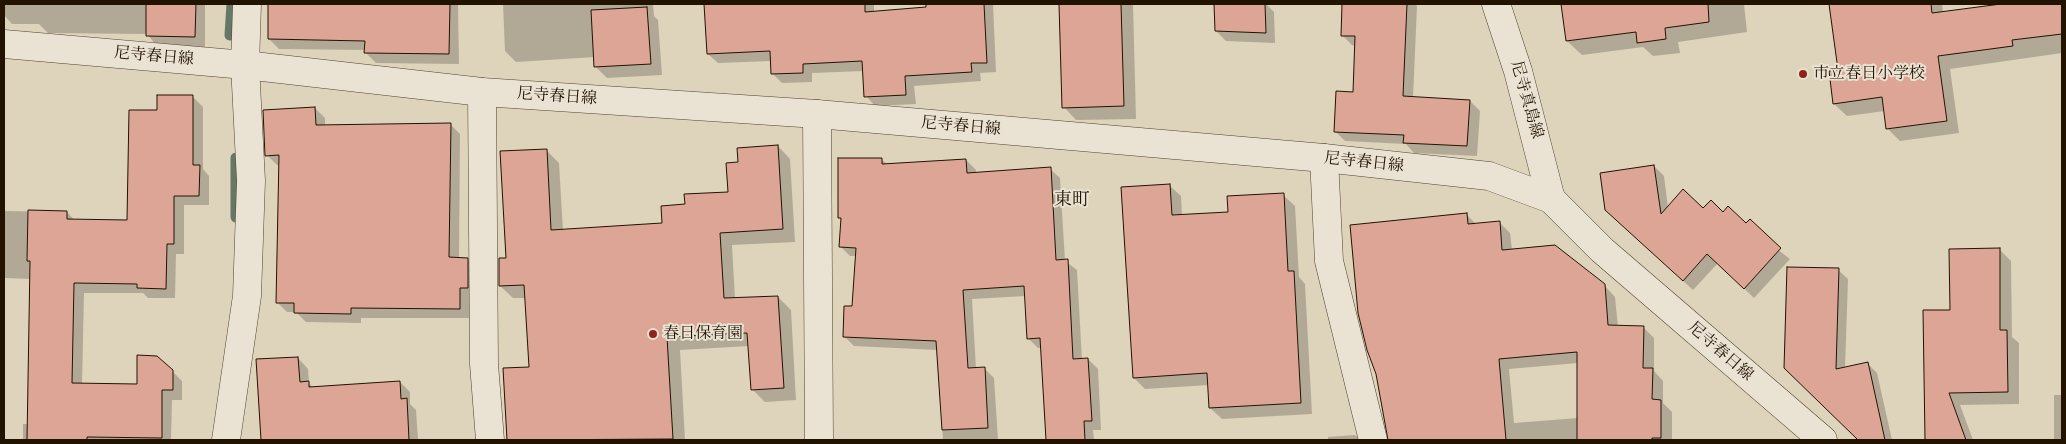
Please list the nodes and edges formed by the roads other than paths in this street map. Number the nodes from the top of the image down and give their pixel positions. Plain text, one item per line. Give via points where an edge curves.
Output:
1 (247, 4) edge
2 (1496, 4) edge
3 (4, 44) edge
4 (245, 65) junction
5 (482, 92) junction
6 (818, 114) junction
7 (1324, 158) junction
8 (1551, 198) junction
9 (226, 440) edge
10 (490, 440) edge
11 (819, 440) edge
12 (1373, 440) edge
13 (1823, 440) edge

1 - 4 street
2 - 8 street, 尼寺真島線 via 1518,71
3 - 4 street, 尼寺春日線
4 - 5 street, 尼寺春日線
4 - 9 street via 251,181 247,296
5 - 6 street, 尼寺春日線
5 - 10 street via 484,364
6 - 7 street, 尼寺春日線
6 - 11 street
7 - 8 street, 尼寺春日線 via 1489,176
7 - 12 street via 1329,261
8 - 13 street, 尼寺春日線 via 1602,250

